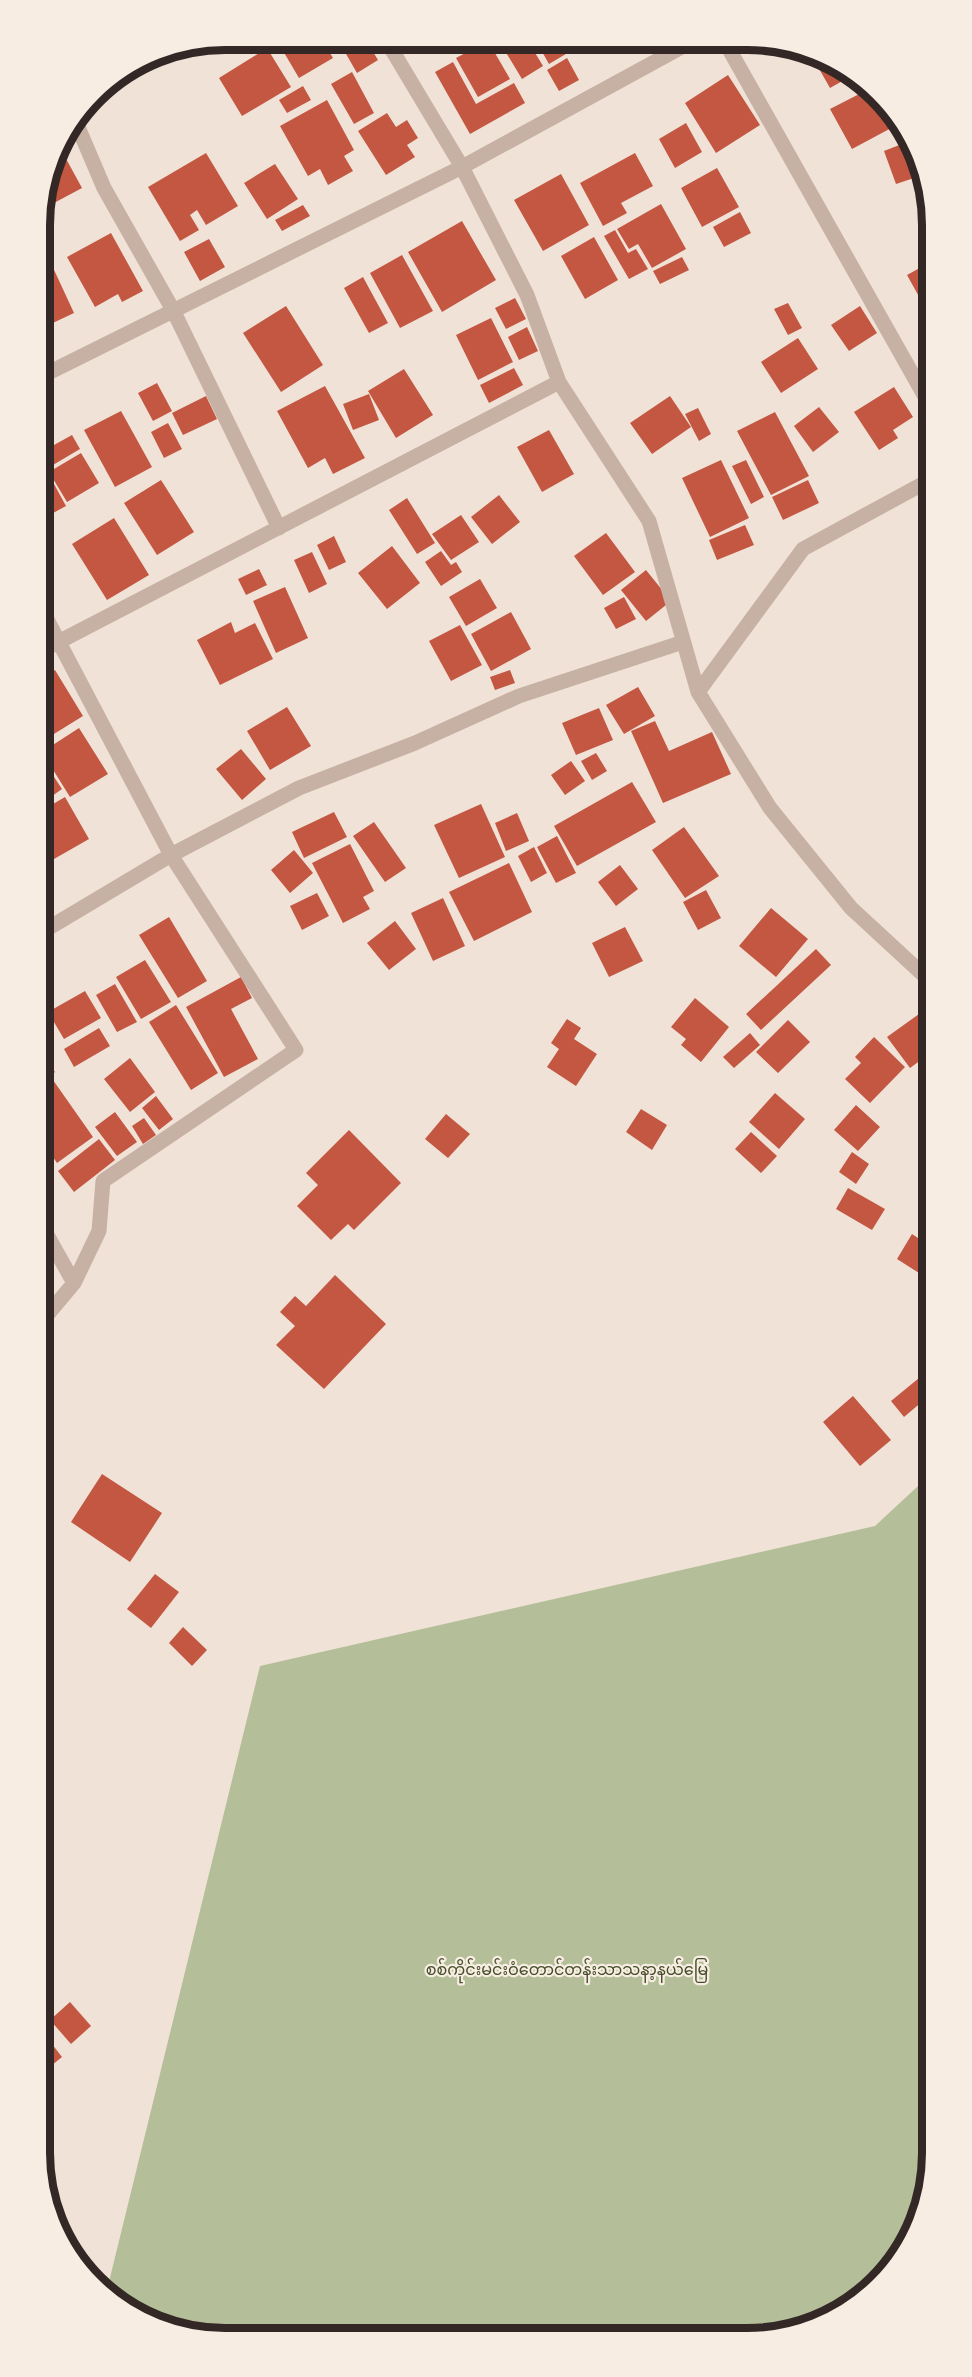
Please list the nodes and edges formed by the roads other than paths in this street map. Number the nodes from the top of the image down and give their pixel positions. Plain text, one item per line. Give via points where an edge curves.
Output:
1 (392, 50) edge
2 (676, 50) edge
3 (730, 50) edge
4 (79, 129) edge
5 (462, 166) junction
6 (173, 310) junction
7 (50, 371) edge
8 (559, 382) junction
9 (922, 391) edge
10 (922, 484) edge
11 (279, 528) junction
12 (50, 627) edge
13 (683, 642) junction
14 (57, 643) junction
15 (50, 647) edge
16 (698, 692) junction
17 (171, 855) junction
18 (50, 927) edge
19 (922, 974) edge
20 (49, 1239) edge
21 (74, 1283) junction
22 (49, 1312) edge

1 - 5 street
2 - 5 street
3 - 9 street
4 - 6 street via 104,188
5 - 6 street
5 - 8 street via 526,295
6 - 7 street
6 - 11 street
8 - 11 street
8 - 13 street via 649,521
10 - 16 street via 803,549
11 - 14 street
12 - 14 street
13 - 16 street
13 - 17 street via 519,696 299,788
14 - 15 street
14 - 17 street
16 - 19 street via 770,808 851,908
17 - 18 street
17 - 21 street via 296,1050 103,1181 99,1231
20 - 21 street
21 - 22 street

